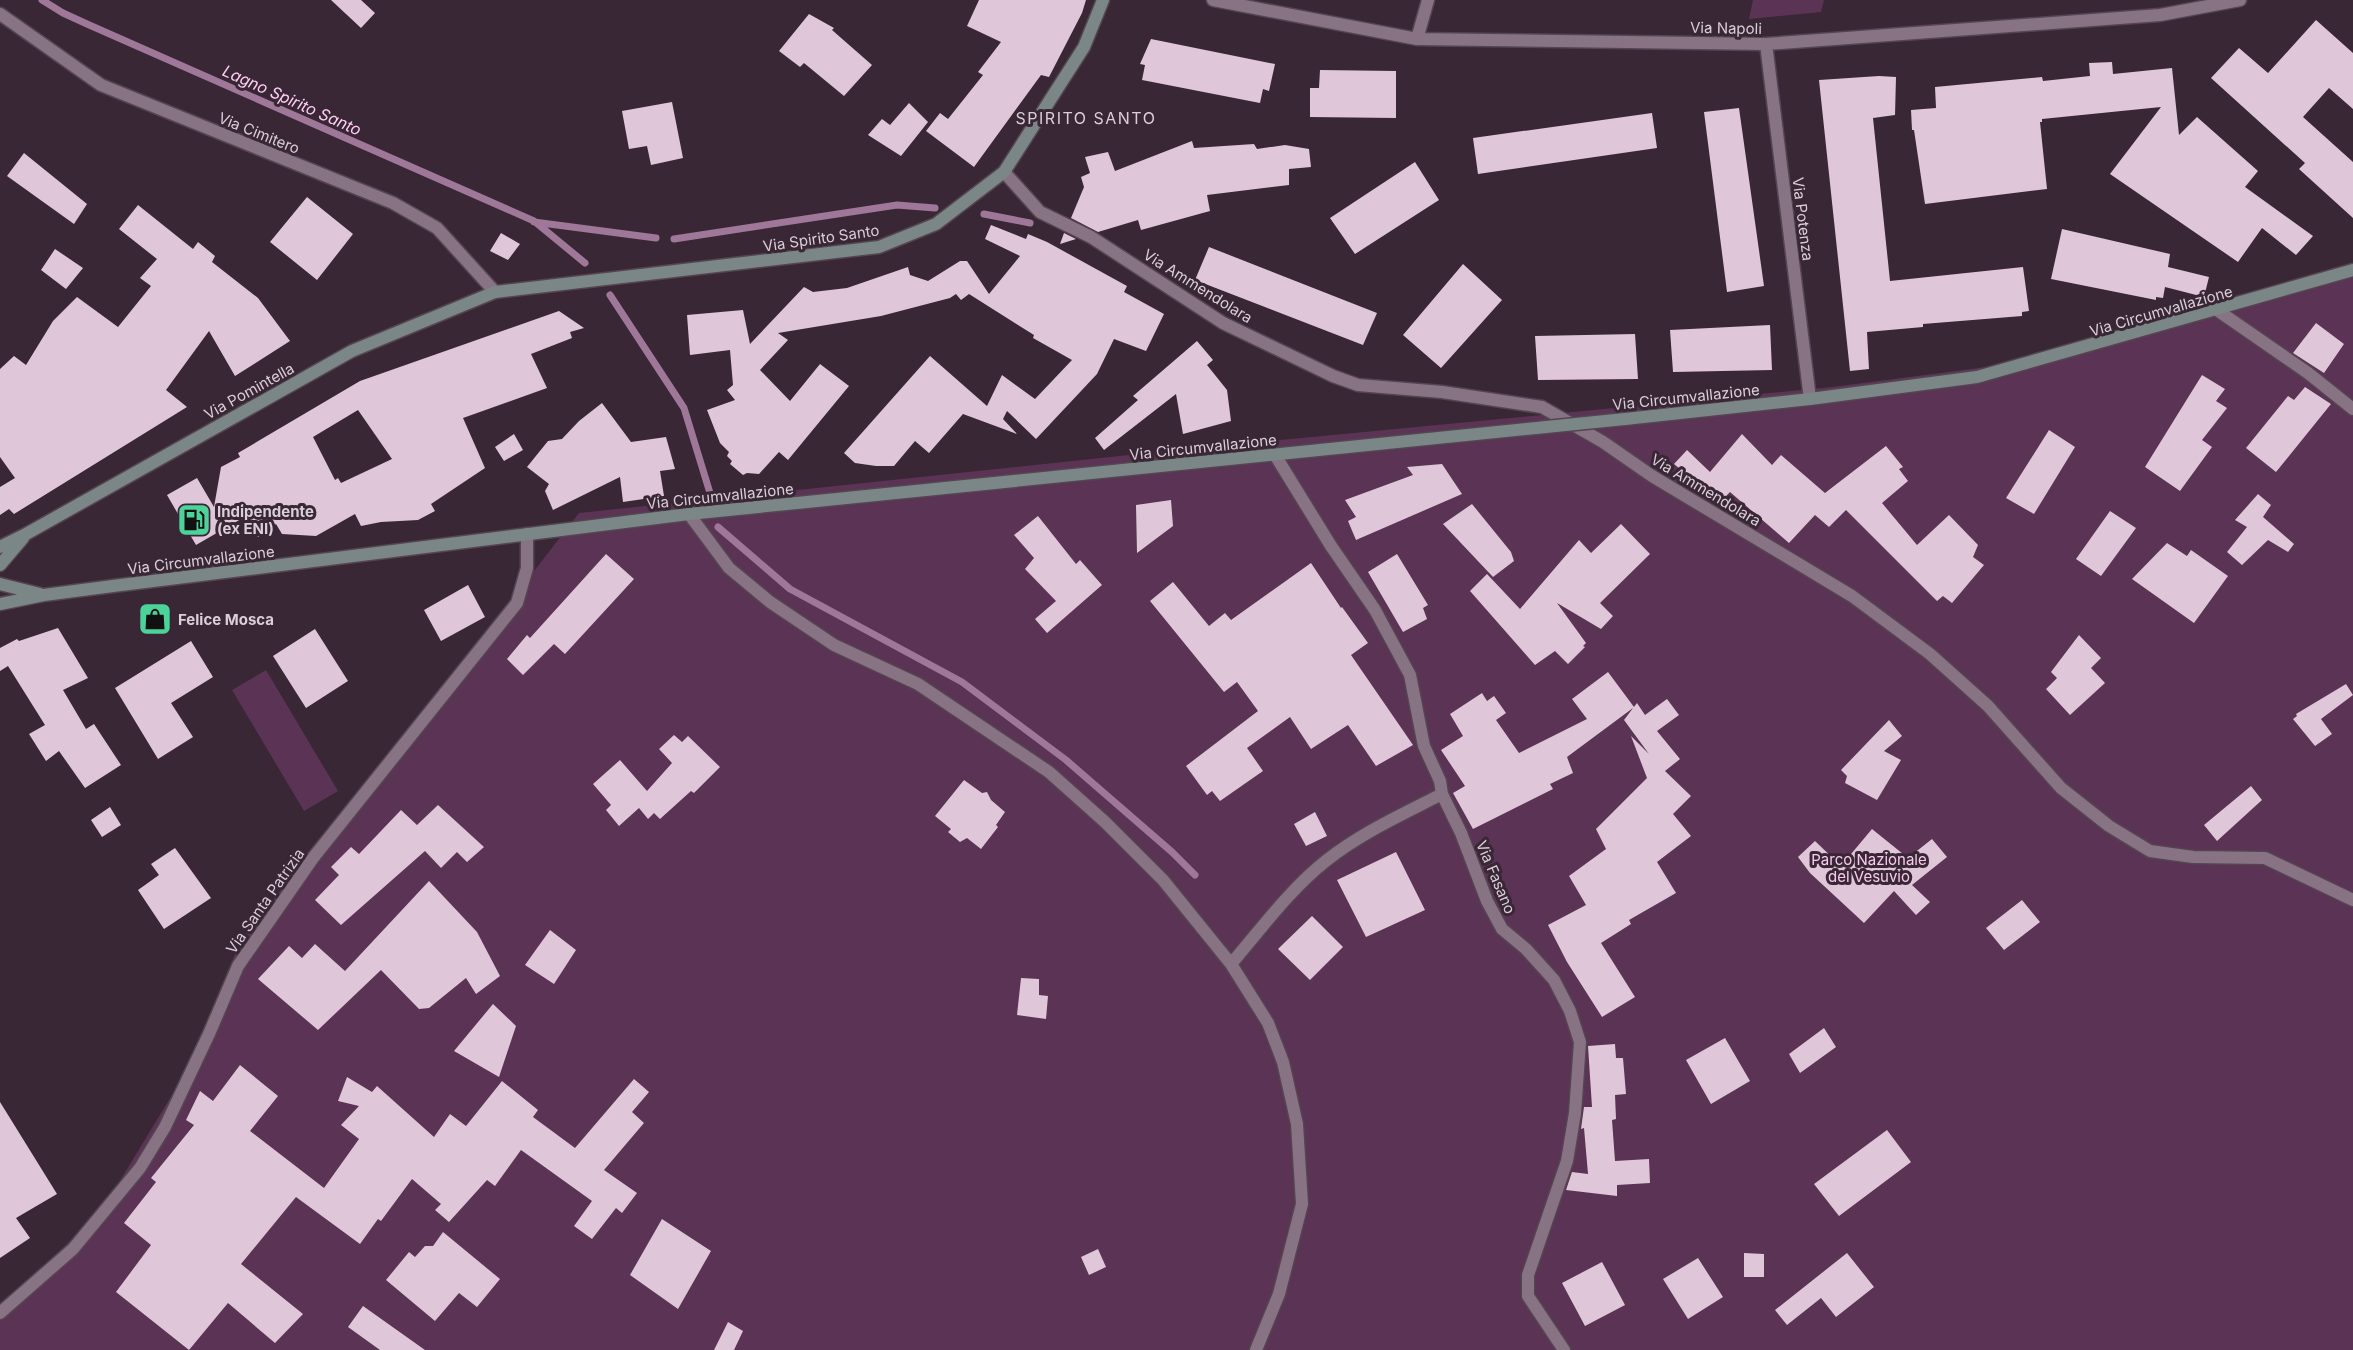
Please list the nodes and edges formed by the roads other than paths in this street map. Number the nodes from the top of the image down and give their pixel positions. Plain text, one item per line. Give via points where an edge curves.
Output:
1 (1103, 0) edge
2 (1213, 0) edge
3 (1428, 0) edge
4 (2240, 0) edge
5 (0, 14) edge
6 (1417, 39) junction
7 (1766, 44) junction
8 (1004, 172) junction
9 (2353, 270) edge
10 (495, 292) junction
11 (2217, 310) junction
12 (1810, 399) junction
13 (2353, 409) edge
14 (1275, 455) junction
15 (689, 514) junction
16 (26, 534) junction
17 (527, 534) junction
18 (0, 547) edge
19 (0, 566) edge
20 (0, 584) edge
21 (44, 595) junction
22 (0, 604) edge
23 (1442, 794) junction
24 (2353, 900) edge
25 (1231, 964) junction
26 (0, 1313) edge
27 (1256, 1350) edge
28 (1564, 1350) edge

1 - 8 main road, Via Spirito Santo via 1084,47
2 - 6 street, Via Napoli
3 - 6 street
4 - 7 street, Via Napoli via 2160,15
5 - 10 street, Via Cimitero via 101,85 393,203 437,228
6 - 7 street, Via Napoli
7 - 12 street, Via Potenza
8 - 10 main road, Via Spirito Santo via 936,224 879,247
8 - 24 street, Via Ammendolara via 1040,212 1092,237 1223,323 1333,376 1358,385 1542,406 1603,442 1652,476 1852,596 1930,654 1988,706 2061,788 2109,826 2150,851 2193,857 2265,858
9 - 11 main road, Via Circumvallazione
10 - 16 main road, Via Pomintella via 352,351
11 - 12 main road, Via Circumvallazione via 1977,377
11 - 13 street
12 - 14 main road, Via Circumvallazione, bridge
14 - 15 main road, Via Circumvallazione
14 - 23 street, Via Fasano via 1375,610 1410,675 1424,746
15 - 17 main road, Via Circumvallazione
15 - 25 street via 729,568 770,602 834,645 918,684 1049,772 1162,880
16 - 18 main road, Via Pomintella
16 - 19 main road, Via Pomintella
17 - 21 main road, Via Circumvallazione
17 - 26 street, Via Santa Patrizia via 527,568 517,603 313,858 238,966 165,1127 140,1168 73,1249
20 - 21 main road, Via Circumvallazione
21 - 22 main road, Via Circumvallazione
23 - 25 street via 1359,838 1327,860
23 - 28 street, Via Fasano via 1502,929 1554,980 1580,1042 1567,1161 1528,1275 1528,1296
25 - 27 street via 1268,1023 1283,1062 1296,1125 1302,1204 1279,1294

